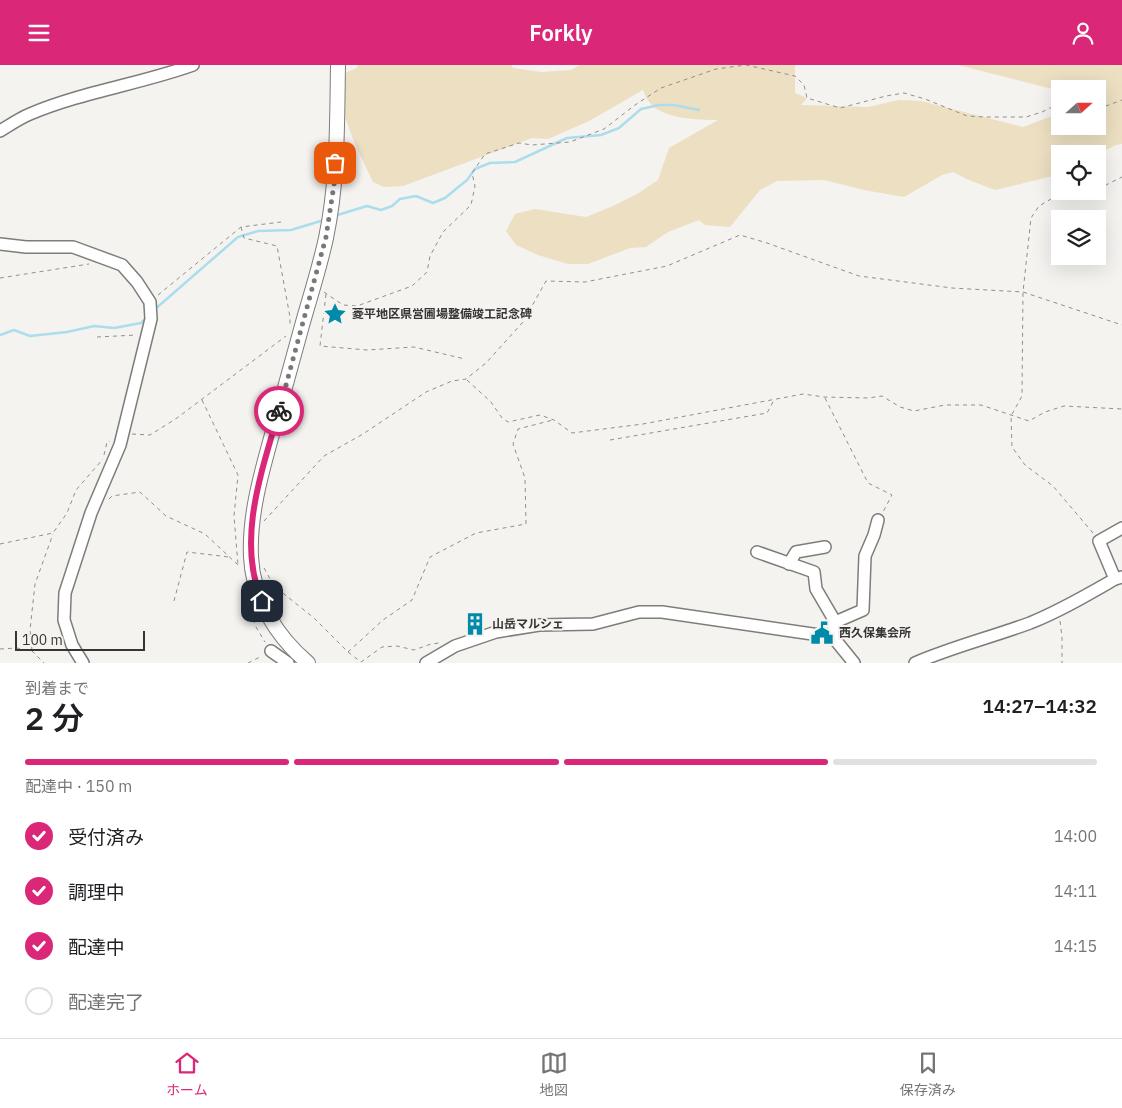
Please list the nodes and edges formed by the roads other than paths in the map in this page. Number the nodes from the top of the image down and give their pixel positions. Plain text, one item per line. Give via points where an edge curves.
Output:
1 (193, 65) edge
2 (338, 65) edge
3 (0, 131) edge
4 (0, 244) edge
5 (878, 520) road end
6 (1122, 528) edge
7 (825, 547) dead end
8 (757, 552) dead end
9 (789, 564) junction
10 (1118, 578) edge
11 (833, 623) junction
12 (833, 637) junction
13 (271, 651) road end
14 (83, 663) edge
15 (288, 663) edge
16 (308, 663) edge
17 (426, 663) edge
18 (854, 663) edge
19 (915, 663) edge

1 - 3 street via 63,102 29,114
2 - 16 main road via 335,178 326,237 267,453 252,527 250,564 267,613 281,636
4 - 14 street via 72,247 122,265 150,301 151,319 123,436 91,513 64,593 64,620 72,645
5 - 11 street via 865,555 863,610
6 - 10 street via 1099,541
7 - 9 street via 796,552
8 - 9 street
9 - 11 street via 814,572 816,589
10 - 19 street via 1059,611
11 - 12 street
12 - 17 street via 662,611 639,612 593,624 538,625 505,631 455,646
12 - 18 street
13 - 15 street

